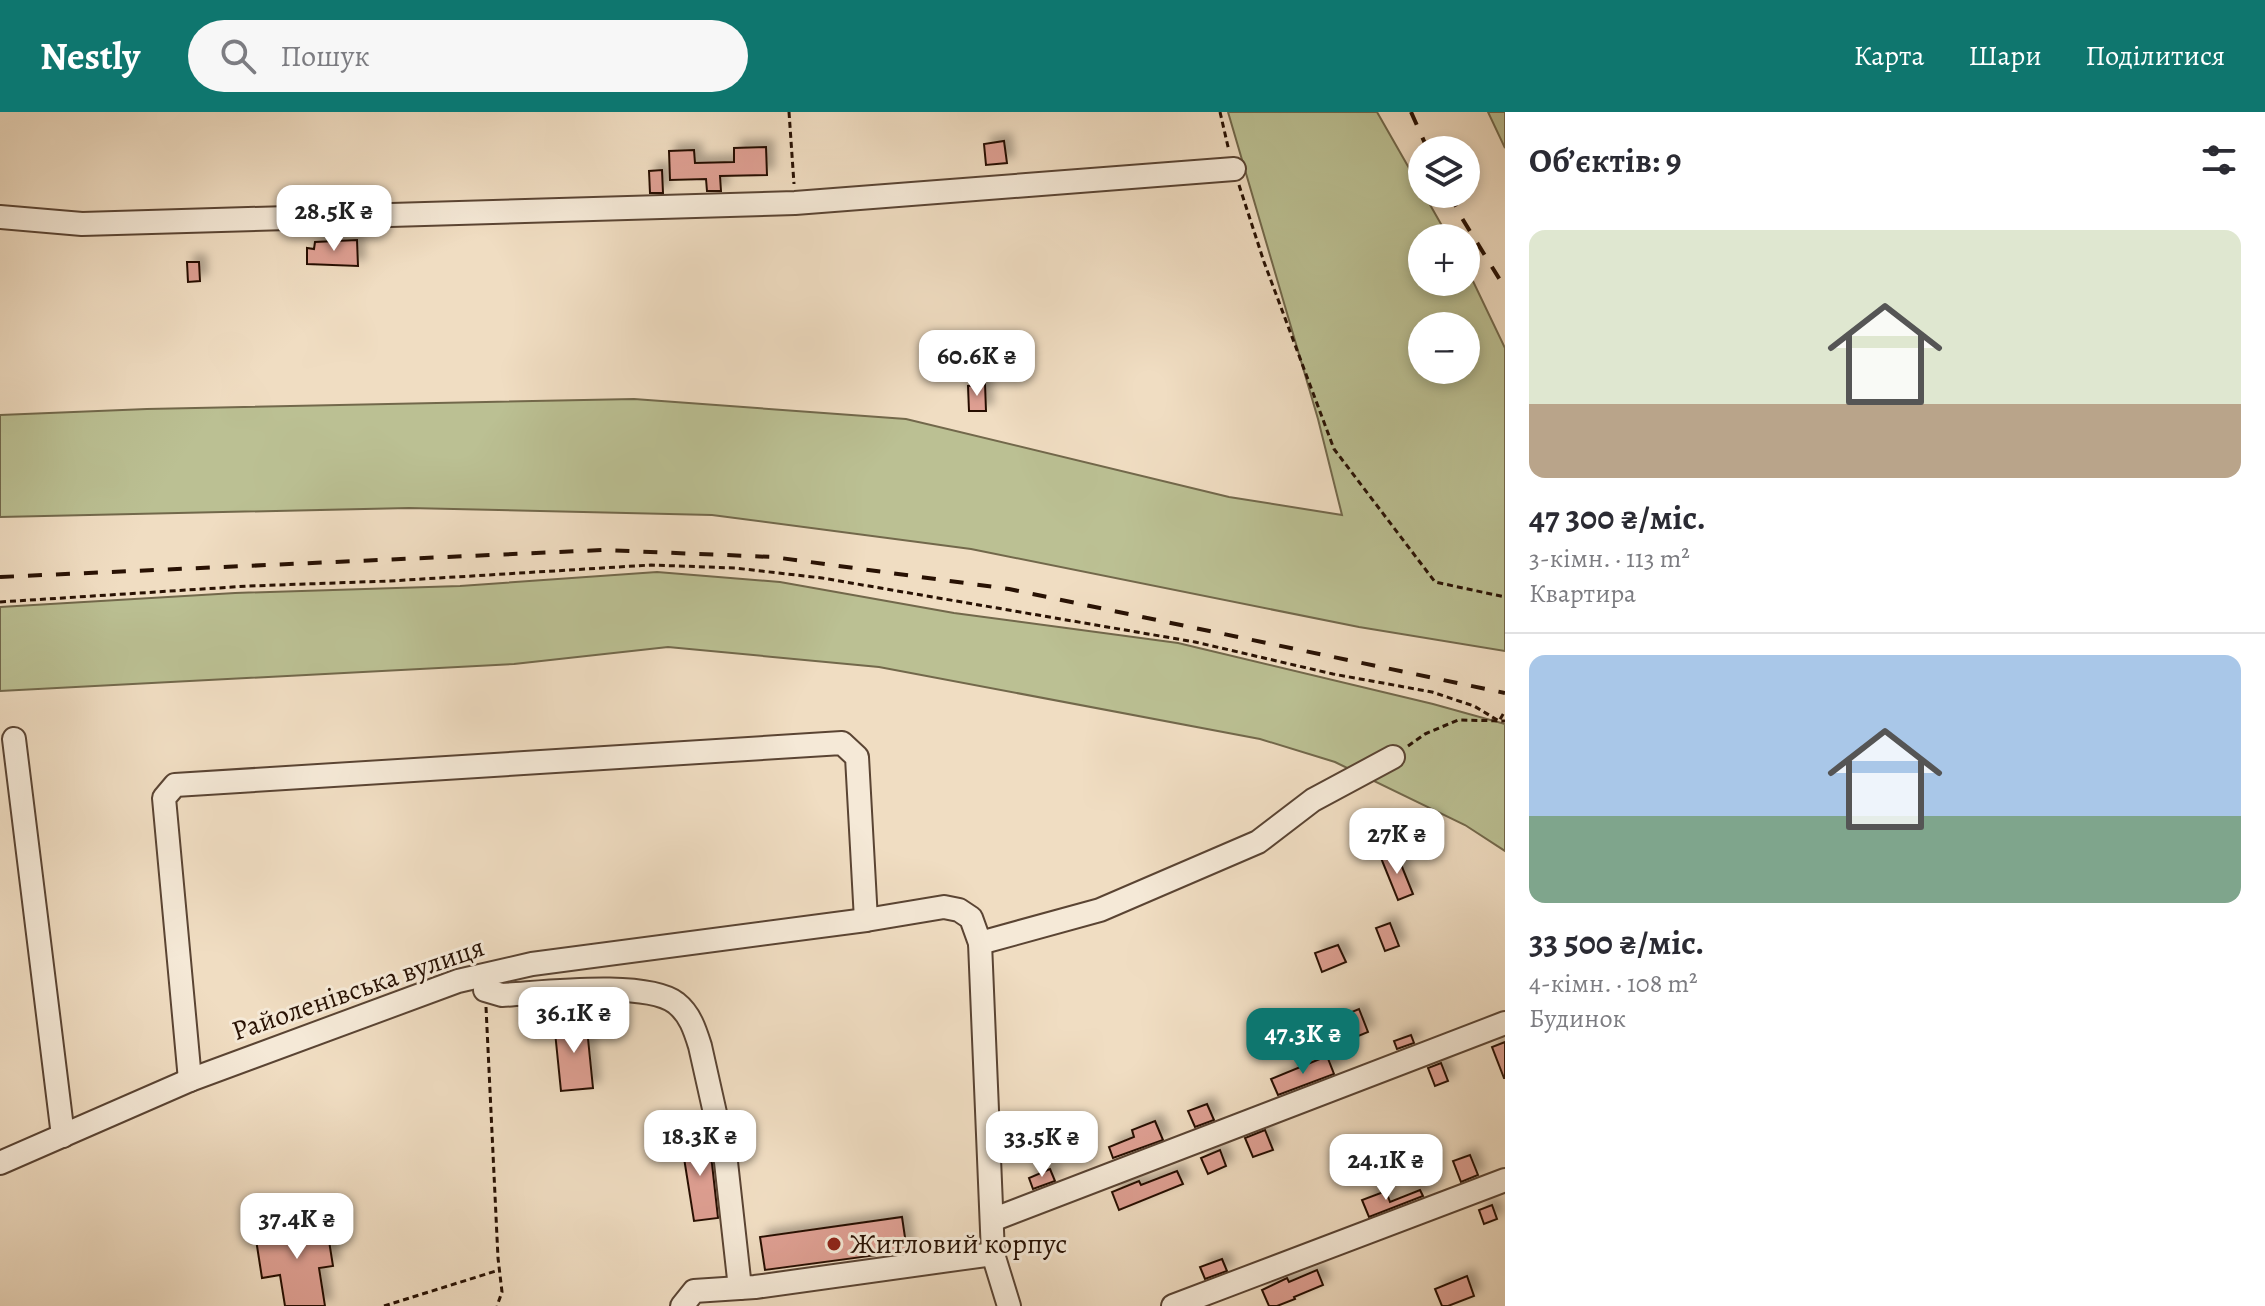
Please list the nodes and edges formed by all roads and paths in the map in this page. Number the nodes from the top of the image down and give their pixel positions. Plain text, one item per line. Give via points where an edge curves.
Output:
1 (789, 112) edge
2 (1220, 112) edge
3 (1234, 169) junction
4 (795, 203) junction
5 (0, 217) edge
6 (1505, 597) edge
7 (0, 602) edge
8 (1505, 711) edge
9 (1499, 721) junction
10 (1505, 721) edge
11 (14, 739) dead end
12 (1393, 757) joint
13 (866, 920) junction
14 (980, 943) junction
15 (485, 983) junction
16 (1505, 1023) edge
17 (190, 1080) junction
18 (63, 1136) junction
19 (0, 1163) edge
20 (1505, 1180) edge
21 (992, 1220) junction
22 (993, 1254) junction
23 (499, 1270) junction
24 (740, 1288) junction
25 (384, 1306) edge
26 (497, 1306) edge
27 (682, 1306) edge
28 (1009, 1306) edge
29 (1173, 1306) edge

1 - 4 path
2 - 3 path
3 - 4 street
3 - 6 path via 1334,449 1435,582
4 - 5 street via 82,224
7 - 9 path via 651,565 735,568 1195,642 1432,692
8 - 9 path
9 - 10 path
9 - 12 path via 1458,720 1425,734
11 - 18 street
12 - 14 street via 1313,800 1258,842 1100,910
13 - 14 street, Райоленівська вулиця via 944,907 959,910 971,918
13 - 15 street, Райоленівська вулиця via 532,964
13 - 17 street via 857,757 842,743 175,785 164,798
14 - 21 street
15 - 17 street, Райоленівська вулиця via 458,981
15 - 23 path
15 - 24 street via 502,995 618,989 650,993 674,1002 688,1017 700,1046 726,1162
16 - 21 street
17 - 18 street, Райоленівська вулиця
18 - 19 street, Райоленівська вулиця
20 - 29 street
21 - 22 street
22 - 24 street
22 - 28 street
23 - 25 path
23 - 26 path via 502,1292
24 - 27 street via 694,1291

